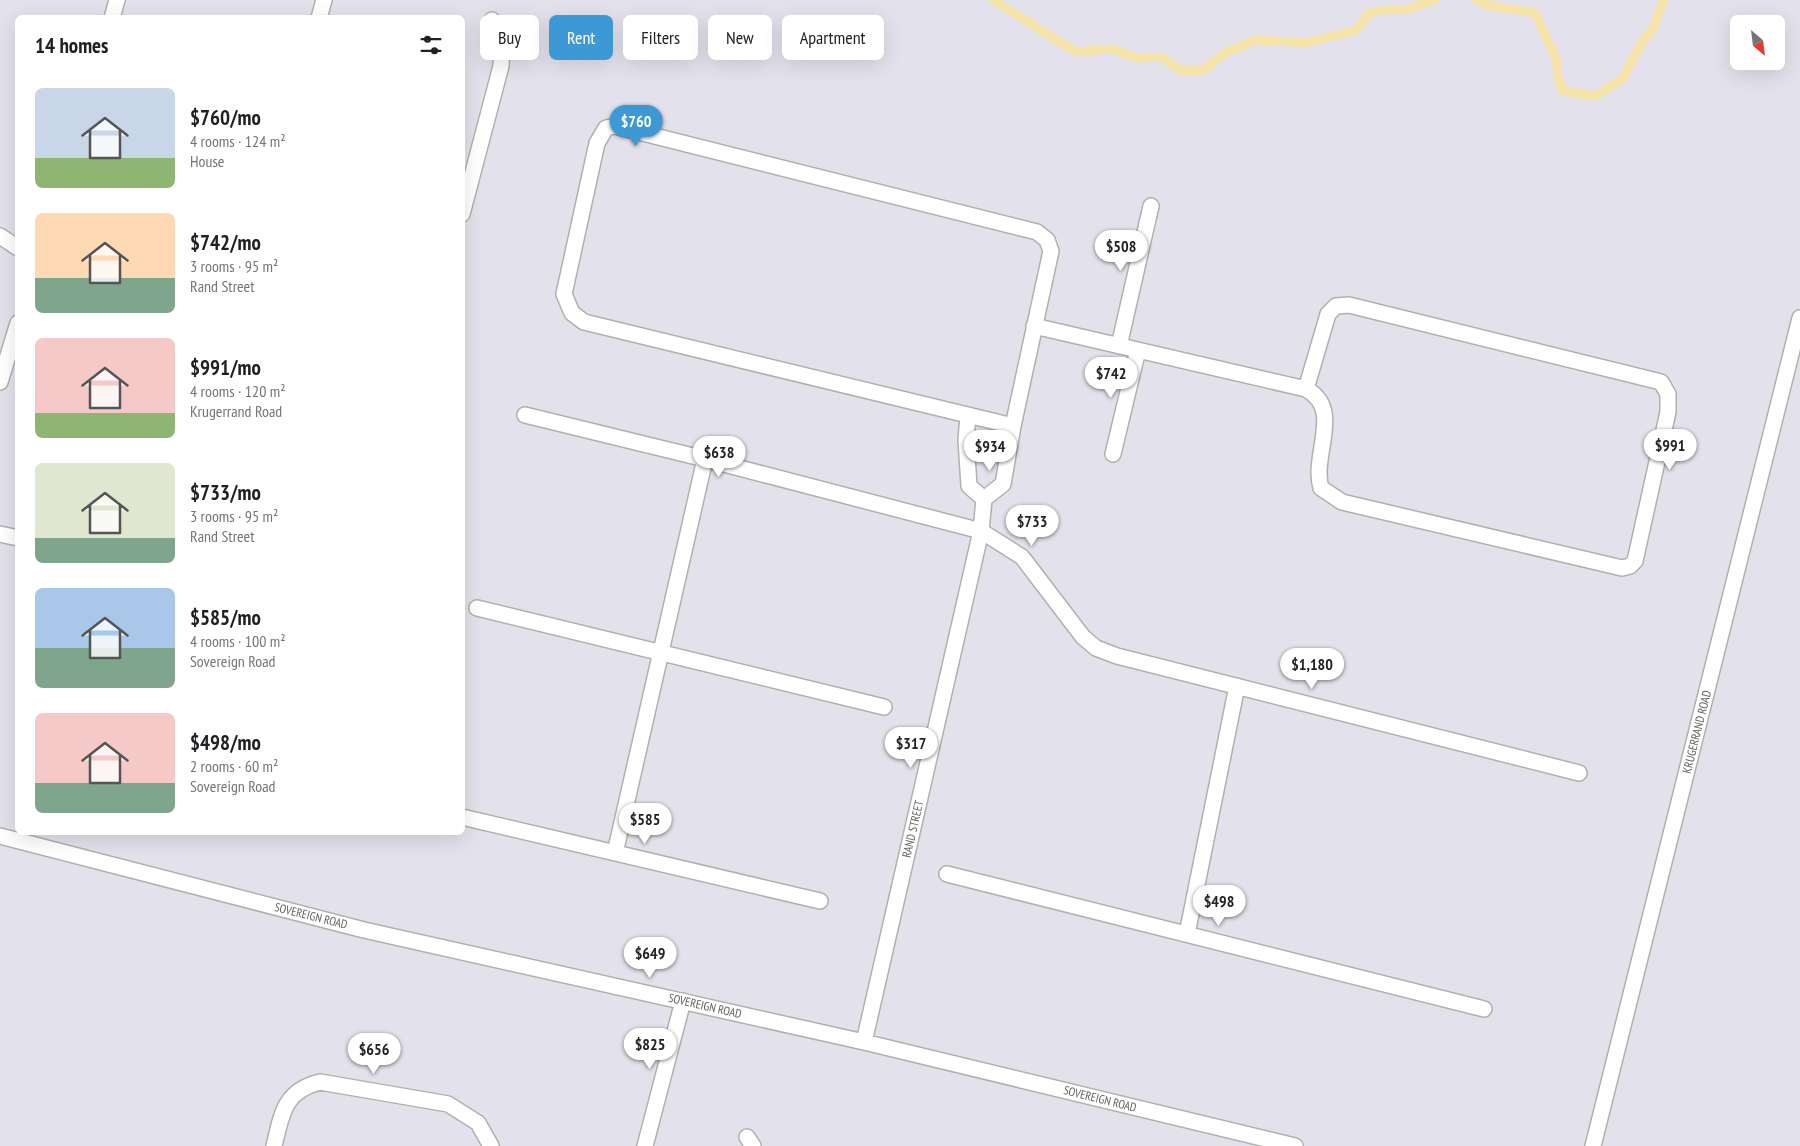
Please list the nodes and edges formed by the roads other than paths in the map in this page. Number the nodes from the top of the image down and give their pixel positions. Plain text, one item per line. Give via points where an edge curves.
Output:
1 (117, 0) edge
2 (324, 0) edge
3 (113, 15) edge
4 (320, 15) edge
5 (501, 60) edge
6 (467, 178) edge
7 (465, 192) edge
8 (1151, 206) dead end
9 (0, 236) edge
10 (15, 246) edge
11 (1800, 318) edge
12 (1034, 326) junction
13 (15, 332) edge
14 (1119, 346) junction
15 (1138, 350) junction
16 (0, 382) edge
17 (1306, 389) junction
18 (525, 416) dead end
19 (968, 416) junction
20 (1013, 426) junction
21 (1113, 454) dead end
22 (705, 459) junction
23 (984, 499) junction
24 (981, 531) junction
25 (0, 534) edge
26 (15, 537) edge
27 (477, 608) dead end
28 (661, 653) junction
29 (1237, 686) junction
30 (884, 707) dead end
31 (1579, 773) dead end
32 (465, 819) edge
33 (0, 836) edge
34 (615, 853) junction
35 (947, 874) dead end
36 (820, 901) dead end
37 (1187, 934) junction
38 (683, 1001) junction
39 (1484, 1009) dead end
40 (864, 1042) junction
41 (274, 1146) edge
42 (491, 1146) edge
43 (645, 1146) edge
44 (1295, 1146) edge
45 (1593, 1146) edge

1 - 3 street
2 - 4 street
5 - 6 street
6 - 7 street
8 - 14 street
9 - 10 street
11 - 45 street, KRUGERRAND ROAD
12 - 14 street
12 - 19 street via 1051,251 1047,240 1037,232 615,126 606,128 597,143 564,294 572,313 584,322
12 - 20 street
13 - 16 street
14 - 15 street
15 - 17 street
15 - 21 street
17 - 17 street via 1317,394 1324,406 1326,419 1318,463 1319,483 1321,488 1342,502 1622,568 1635,561 1668,412 1668,394 1661,382 1349,305 1336,306 1328,314
18 - 22 street
19 - 20 street
19 - 23 street via 969,486
20 - 23 street via 1003,484
22 - 24 street
22 - 28 street
23 - 24 street, RAND STREET
24 - 29 street via 1022,558 1083,637 1096,648
24 - 40 street, RAND STREET
25 - 26 street
27 - 28 street
28 - 30 street
28 - 34 street
29 - 31 street
29 - 37 street
32 - 34 street
33 - 38 street, SOVEREIGN ROAD via 364,930
34 - 36 street
35 - 37 street
37 - 39 street
38 - 40 street, SOVEREIGN ROAD
38 - 43 street
40 - 44 street, SOVEREIGN ROAD
41 - 42 street via 280,1120 292,1096 304,1086 320,1082 448,1104 478,1123

